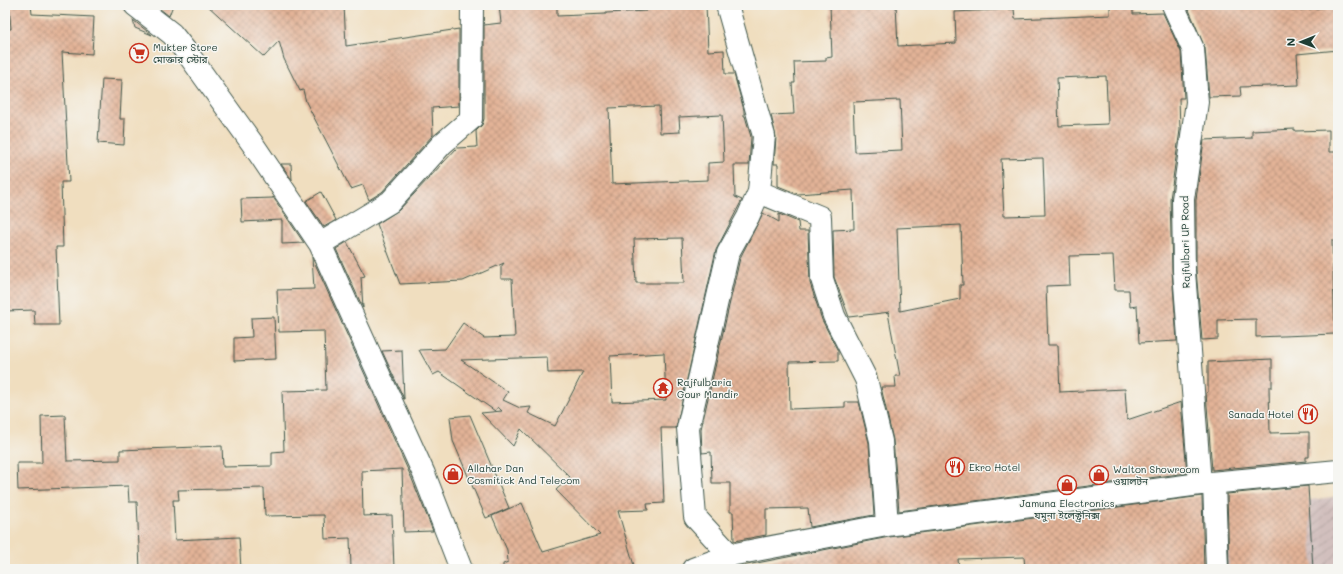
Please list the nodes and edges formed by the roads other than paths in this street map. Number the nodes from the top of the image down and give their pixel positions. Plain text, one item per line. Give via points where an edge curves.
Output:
1 (135, 5) edge
2 (472, 5) edge
3 (727, 5) edge
4 (1173, 5) edge
5 (759, 192) junction
6 (320, 244) junction
7 (1338, 471) edge
8 (1207, 483) junction
9 (887, 525) junction
10 (730, 555) junction
11 (461, 569) edge
12 (692, 569) edge
13 (1218, 569) edge

1 - 6 street via 172,34 188,54
2 - 6 street via 470,119 442,144 390,202
3 - 5 street via 764,136
4 - 8 street, Rajfulbari UP Road via 1193,49 1197,102 1183,199 1184,271
5 - 9 street via 820,217 822,279 834,316 866,379 881,441
5 - 10 street via 728,253 688,428 694,517
6 - 11 street via 424,474
7 - 8 street
8 - 9 street
8 - 13 street, Rajfulbari UP Road
9 - 10 street
10 - 12 street

